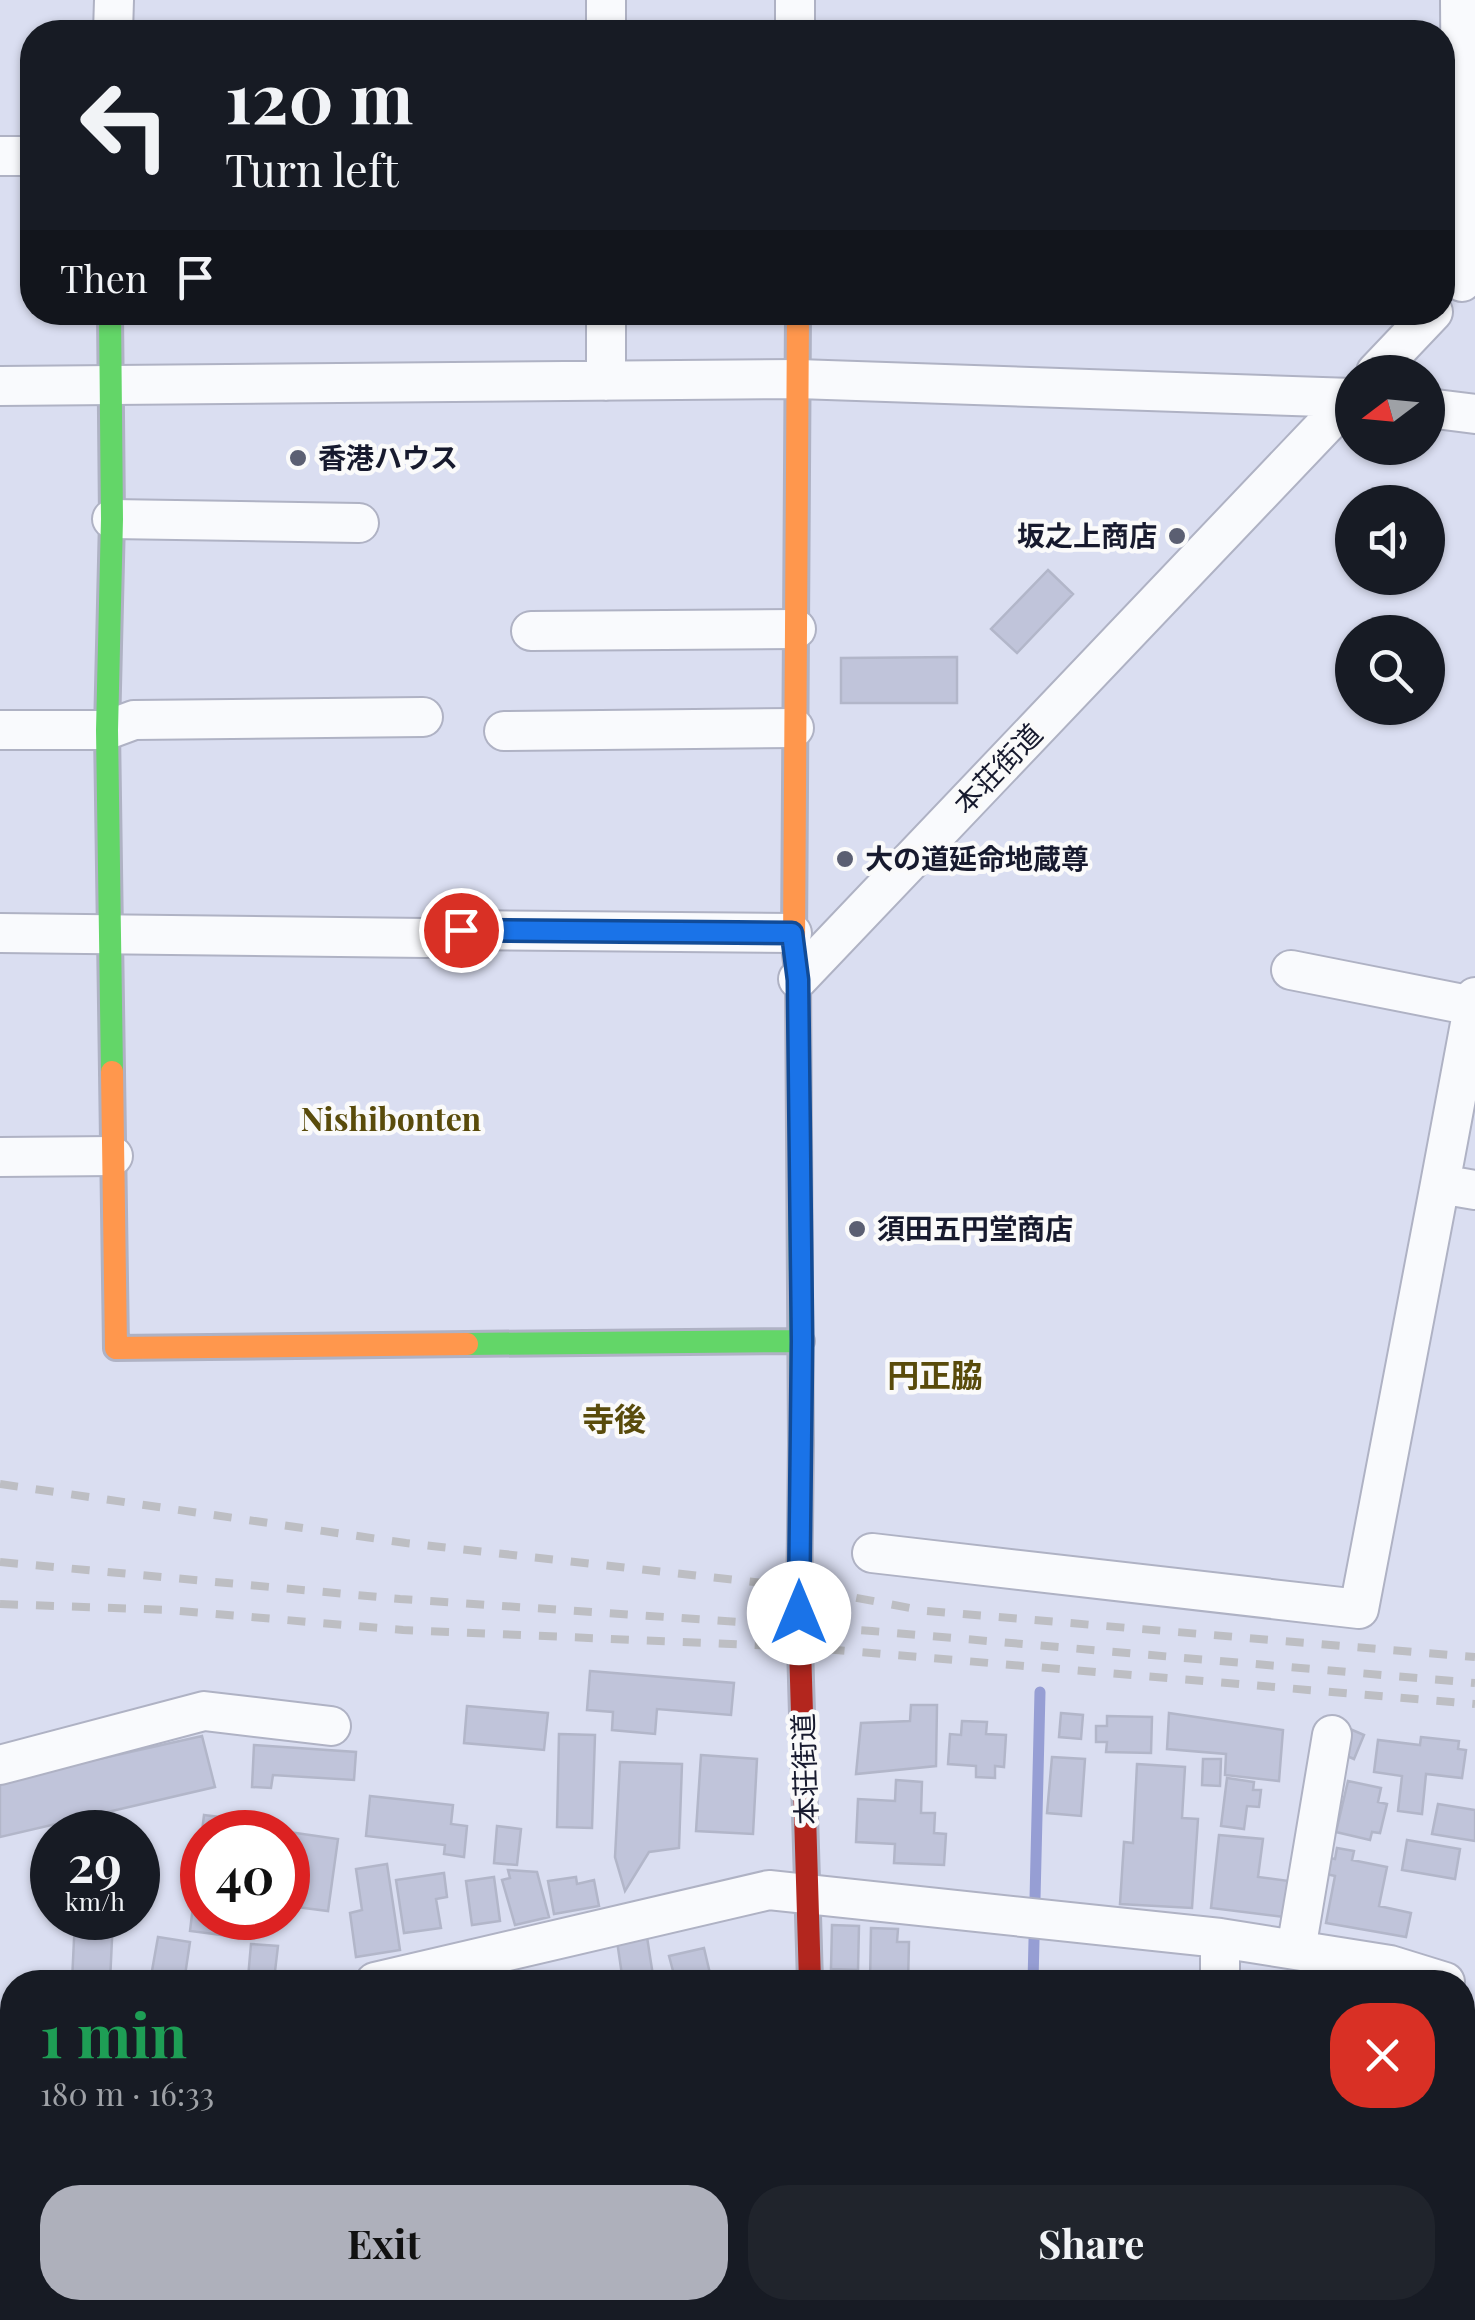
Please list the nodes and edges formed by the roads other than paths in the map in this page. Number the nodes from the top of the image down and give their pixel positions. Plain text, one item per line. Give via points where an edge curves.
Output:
1 (1460, 0) edge
2 (1460, 284) edge
3 (110, 325) edge
4 (606, 325) edge
5 (798, 325) edge
6 (1421, 325) edge
7 (1392, 355) edge
8 (798, 379) junction
9 (606, 381) junction
10 (109, 385) junction
11 (0, 386) edge
12 (1335, 396) edge
13 (1445, 410) edge
14 (1475, 414) edge
15 (1335, 415) edge
16 (112, 519) junction
17 (359, 523) dead end
18 (796, 629) junction
19 (531, 631) dead end
20 (424, 717) dead end
21 (794, 728) junction
22 (0, 730) edge
23 (108, 730) junction
24 (504, 731) dead end
25 (0, 933) edge
26 (112, 933) junction
27 (792, 933) junction
28 (1291, 970) dead end
29 (798, 980) junction
30 (1474, 1001) edge
31 (0, 1156) edge
32 (113, 1156) junction
33 (1457, 1187) edge
34 (802, 1341) junction
35 (872, 1552) dead end
36 (330, 1726) dead end
37 (1332, 1735) dead end
38 (0, 1765) edge
39 (810, 1894) junction
40 (1220, 1938) junction
41 (1296, 1950) junction
42 (426, 1970) edge
43 (810, 1970) edge
44 (1220, 1970) edge
45 (1406, 1970) edge

1 - 2 street
3 - 10 street
4 - 9 street
5 - 8 street
6 - 7 street
8 - 9 street
8 - 12 street
8 - 18 street
9 - 10 street
10 - 11 street
10 - 16 street
13 - 14 street
15 - 29 street, 本荘街道
16 - 17 street
16 - 23 street
18 - 19 street
18 - 21 street
20 - 23 street via 134,720
21 - 24 street
21 - 27 street
22 - 23 street
23 - 26 street
25 - 26 street
26 - 27 street
26 - 32 street
27 - 29 street
28 - 30 street
29 - 34 street, 本荘街道
30 - 33 street
31 - 32 street
32 - 34 street via 116,1348
33 - 35 street via 1360,1609
34 - 39 street, 本荘街道 via 799,1613
36 - 38 street via 204,1712
37 - 41 street
39 - 40 street
39 - 42 street via 769,1890
39 - 43 street, 本荘街道
40 - 41 street
40 - 44 street
41 - 45 street

